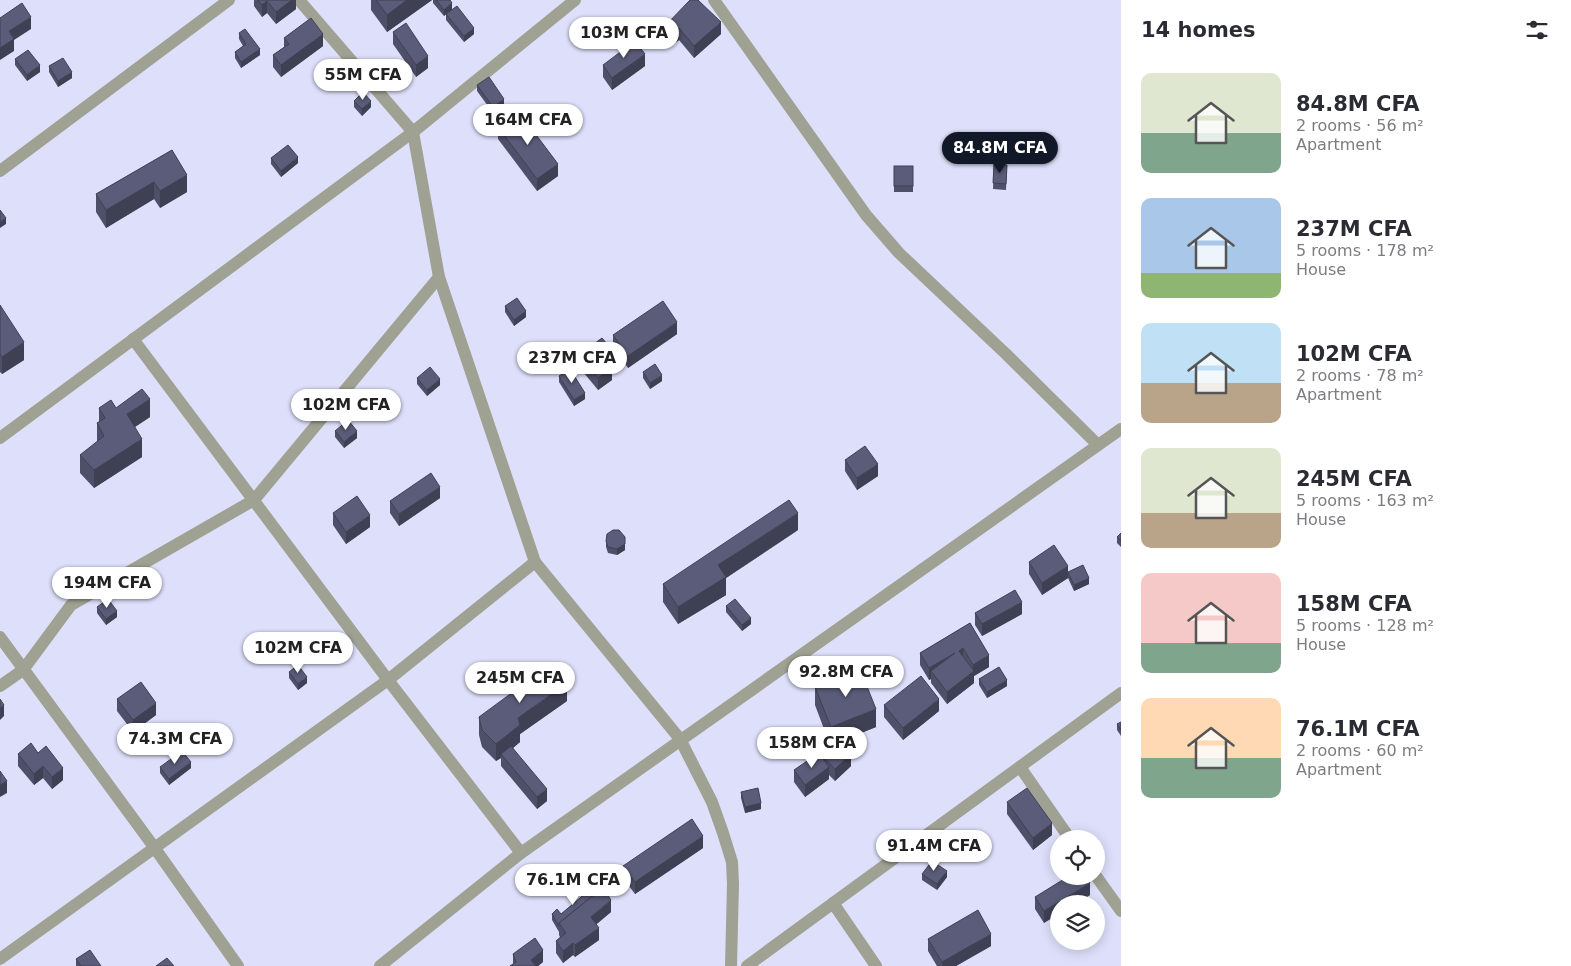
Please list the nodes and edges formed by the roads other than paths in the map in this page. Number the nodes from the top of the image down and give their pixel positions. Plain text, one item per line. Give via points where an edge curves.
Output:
1 (229, 0) edge
2 (299, 0) edge
3 (575, 0) edge
4 (714, 0) edge
5 (413, 132) junction
6 (0, 171) edge
7 (439, 277) junction
8 (133, 339) junction
9 (1121, 429) edge
10 (0, 438) edge
11 (1098, 445) junction
12 (254, 500) junction
13 (535, 562) junction
14 (0, 637) edge
15 (23, 670) junction
16 (388, 680) junction
17 (0, 686) edge
18 (1121, 693) edge
19 (680, 739) junction
20 (1020, 767) junction
21 (1064, 830) edge
22 (154, 847) junction
23 (521, 853) junction
24 (1102, 885) edge
25 (833, 903) junction
26 (1121, 911) edge
27 (0, 959) edge
28 (238, 966) edge
29 (380, 966) edge
30 (731, 966) edge
31 (747, 966) edge
32 (876, 966) edge

1 - 6 street
2 - 5 street
3 - 5 street
4 - 11 street via 866,215 899,253
5 - 7 street
5 - 8 street
7 - 12 street
7 - 13 street
8 - 10 street
8 - 12 street
9 - 11 street
11 - 19 street
12 - 15 street via 71,605
12 - 16 street
13 - 16 street
13 - 19 street
14 - 15 street
15 - 17 street
15 - 22 street
16 - 22 street
16 - 23 street
18 - 20 street
19 - 23 street
19 - 30 street via 712,802 732,862
20 - 21 street
20 - 25 street
22 - 27 street
22 - 28 street
23 - 29 street
24 - 26 street
25 - 31 street
25 - 32 street

